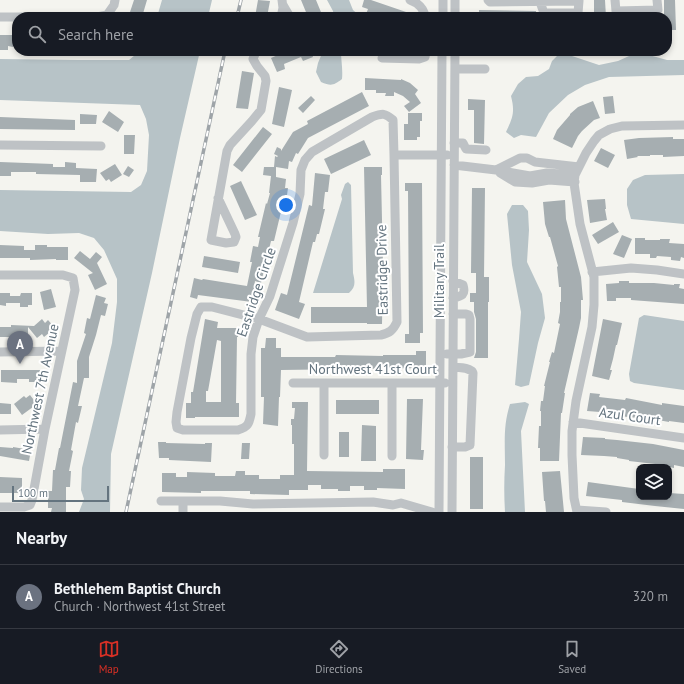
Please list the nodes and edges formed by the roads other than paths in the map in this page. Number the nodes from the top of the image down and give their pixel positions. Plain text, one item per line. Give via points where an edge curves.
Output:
1 (115, 0) edge
2 (412, 0) edge
3 (443, 0) edge
4 (455, 0) edge
5 (488, 0) edge
6 (615, 0) edge
7 (657, 0) edge
8 (579, 1) edge
9 (283, 2) edge
10 (106, 12) edge
11 (282, 12) edge
12 (288, 12) edge
13 (424, 12) edge
14 (443, 12) edge
15 (455, 12) edge
16 (0, 16) edge
17 (12, 16) edge
18 (255, 56) edge
19 (425, 56) edge
20 (442, 56) edge
21 (455, 56) edge
22 (382, 58) dead end
23 (455, 69) junction
24 (485, 69) dead end
25 (684, 125) edge
26 (454, 143) junction
27 (0, 145) edge
28 (101, 146) dead end
29 (486, 150) dead end
30 (394, 155) junction
31 (442, 155) junction
32 (454, 155) junction
33 (454, 165) junction
34 (496, 170) junction
35 (576, 175) junction
36 (218, 198) junction
37 (592, 272) junction
38 (684, 274) edge
39 (0, 276) edge
40 (201, 307) joint
41 (453, 314) junction
42 (259, 319) junction
43 (61, 351) junction
44 (0, 352) edge
45 (440, 354) junction
46 (453, 354) junction
47 (453, 368) junction
48 (293, 383) dead end
49 (324, 383) junction
50 (392, 383) junction
51 (440, 383) junction
52 (453, 383) junction
53 (573, 422) junction
54 (45, 429) junction
55 (0, 430) edge
56 (684, 438) edge
57 (452, 447) junction
58 (324, 455) dead end
59 (392, 456) dead end
60 (161, 501) dead end
61 (183, 501) junction
62 (0, 507) edge
63 (322, 507) edge
64 (253, 508) edge
65 (395, 510) edge
66 (577, 511) edge
67 (183, 512) edge
68 (432, 512) edge
69 (439, 512) edge
70 (452, 512) edge
71 (606, 512) edge

1 - 10 street via 114,5
2 - 13 street via 417,2
3 - 14 street
4 - 15 street
5 - 8 street
6 - 7 street via 616,11 658,10
9 - 11 street
9 - 12 street
16 - 17 street
18 - 36 street via 266,81 261,110 227,151
19 - 22 street via 419,59
20 - 31 street, Military Trail
21 - 23 street, Military Trail
23 - 24 street
23 - 26 street, Military Trail
25 - 35 street via 622,126 610,129 594,141
26 - 29 street via 463,143 466,149
26 - 32 street, Military Trail
27 - 28 street
30 - 31 street
30 - 42 street, Eastridge Circle via 394,120 388,115 381,114 308,156 301,170 300,194 293,223 270,296
30 - 42 street, Eastridge Drive via 397,322 394,328 389,333 381,335 307,337
31 - 32 street
31 - 45 street, Military Trail
32 - 33 street, Military Trail
33 - 34 street
33 - 41 street, Military Trail
34 - 35 street via 530,176 547,173
34 - 35 street via 520,158 527,158
35 - 37 street via 580,224
36 - 36 street via 235,234 234,242 211,240
37 - 38 street via 631,268
37 - 53 street via 592,327
39 - 43 street, Northwest 7th Avenue via 63,275 72,278 75,290
40 - 42 street, Eastridge Drive via 212,307
40 - 42 street, Eastridge Circle via 197,314 177,412 178,428 183,430 238,430 249,422 251,354
41 - 46 street, Military Trail
41 - 46 street via 466,314 470,319 470,352
43 - 44 street
43 - 54 street, Northwest 7th Avenue
45 - 46 street
45 - 51 street, Military Trail
46 - 47 street, Military Trail
47 - 52 street, Military Trail
47 - 57 street via 470,369 473,373 470,445
48 - 49 street, Northwest 41st Court
49 - 50 street, Northwest 41st Court
49 - 58 street
50 - 51 street, Northwest 41st Court
50 - 59 street
51 - 52 street, Northwest 41st Court
51 - 69 street, Military Trail
52 - 57 street, Military Trail
53 - 56 street, Azul Court
53 - 66 street via 572,455
54 - 55 street
54 - 62 street, Northwest 7th Avenue via 30,505
57 - 70 street, Military Trail
60 - 61 street
61 - 64 street via 220,500
61 - 67 street
63 - 64 street
63 - 65 street via 373,502
65 - 68 street via 401,504
66 - 71 street

